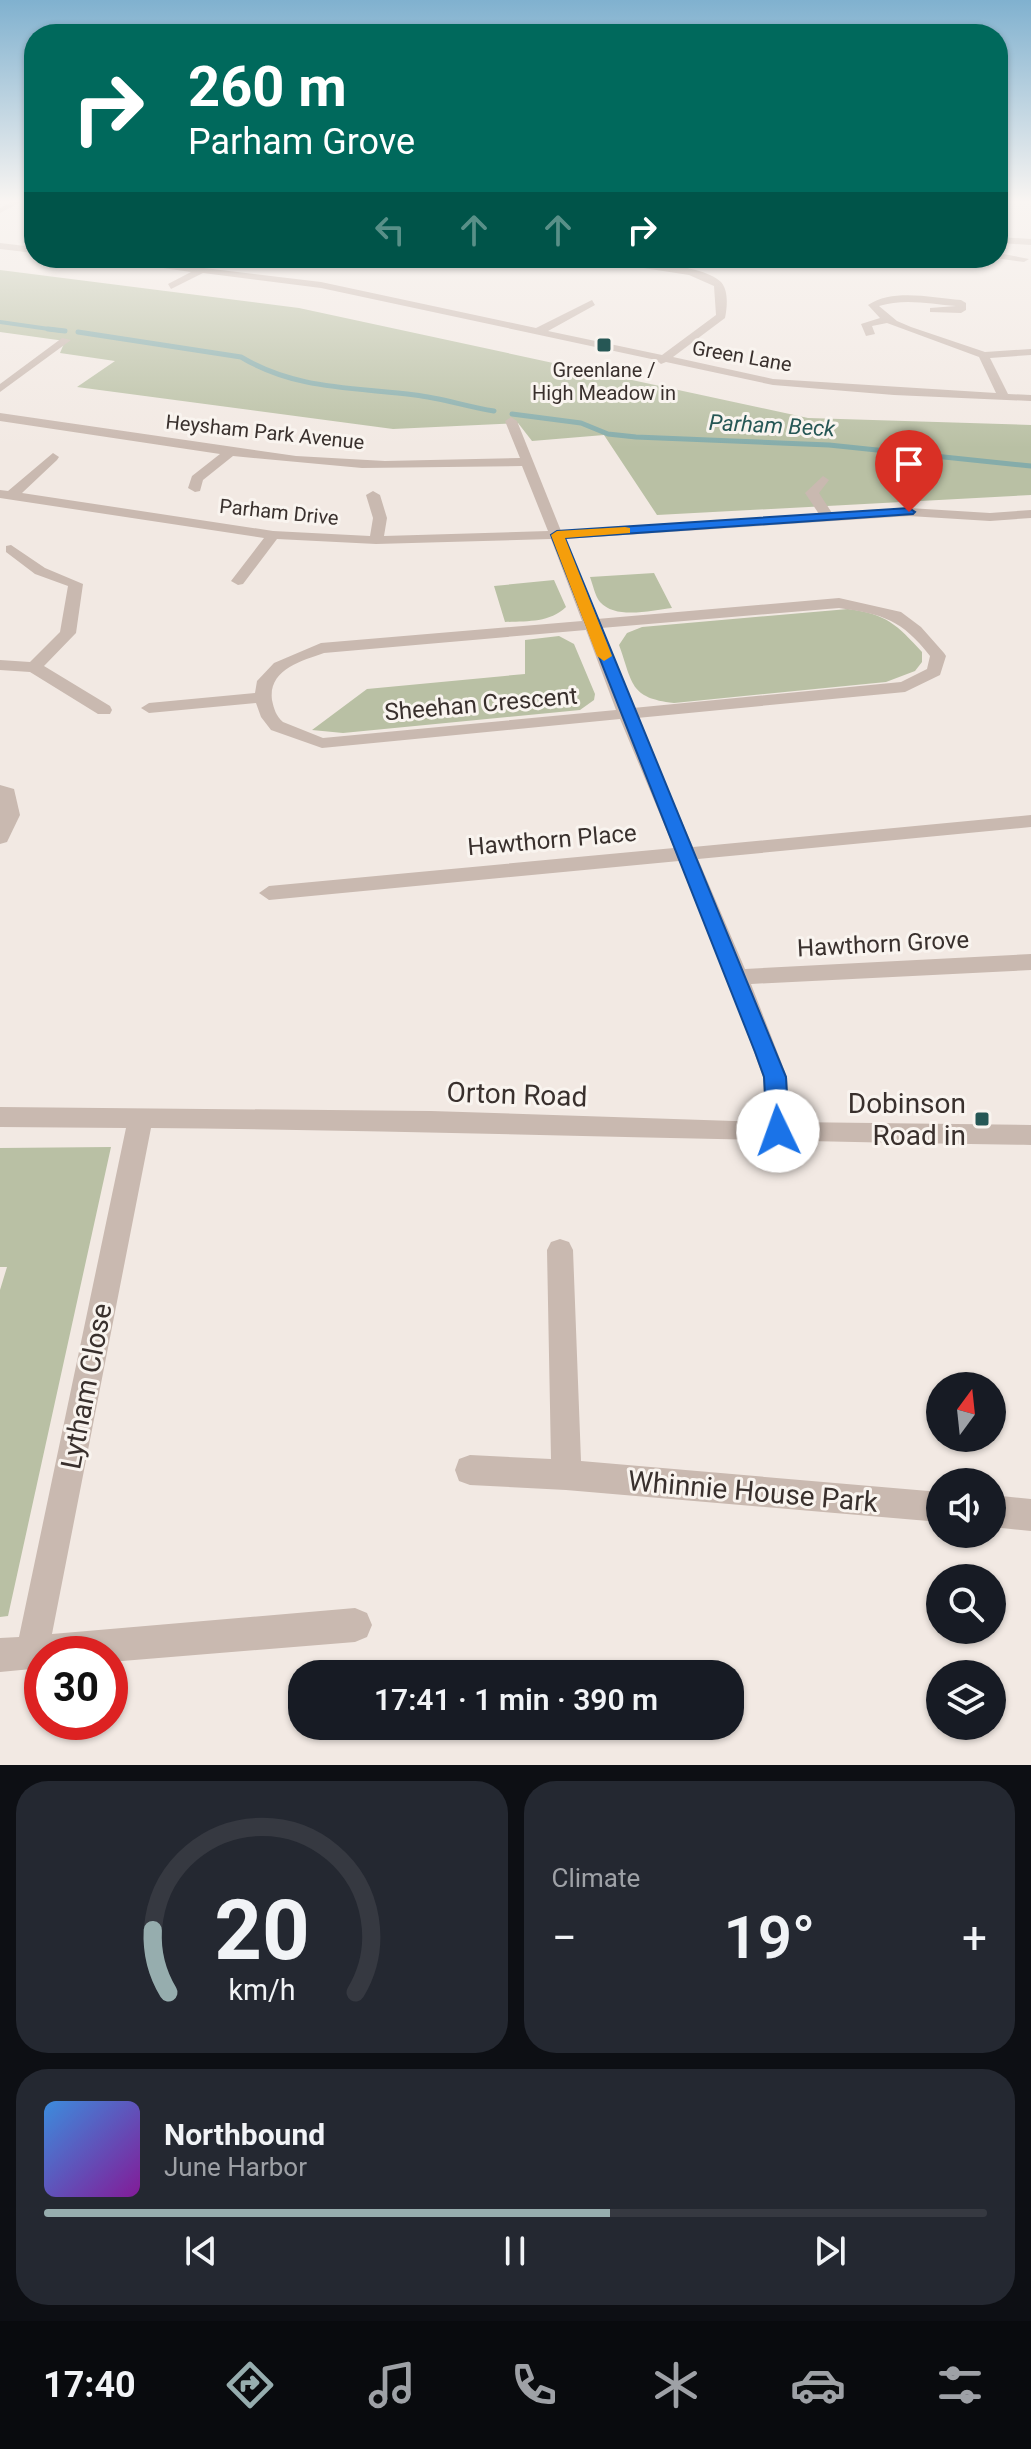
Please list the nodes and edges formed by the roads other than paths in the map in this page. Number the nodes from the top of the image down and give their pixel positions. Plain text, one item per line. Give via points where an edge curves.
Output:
1 (176, 283) edge
2 (307, 283) edge
3 (717, 283) edge
4 (171, 286) dead end
5 (592, 303) dead end
6 (934, 310) dead end
7 (888, 320) junction
8 (535, 333) junction
9 (870, 334) dead end
10 (66, 340) dead end
11 (1031, 352) edge
12 (983, 355) junction
13 (661, 361) junction
14 (0, 389) edge
15 (1004, 397) junction
16 (1025, 398) edge
17 (1029, 413) dead end
18 (0, 417) edge
19 (511, 421) dead end
20 (231, 451) junction
21 (53, 457) dead end
22 (527, 462) junction
23 (823, 480) dead end
24 (195, 488) dead end
25 (5, 495) edge
26 (373, 495) dead end
27 (1031, 514) edge
28 (827, 516) junction
29 (273, 535) junction
30 (557, 535) junction
31 (376, 540) junction
32 (11, 549) dead end
33 (238, 581) dead end
34 (592, 624) junction
35 (0, 665) edge
36 (34, 667) junction
37 (262, 697) junction
38 (149, 708) dead end
39 (104, 710) dead end
40 (627, 715) junction
41 (0, 791) edge
42 (1031, 821) edge
43 (0, 838) edge
44 (685, 853) junction
45 (269, 893) dead end
46 (1031, 962) edge
47 (738, 977) junction
48 (0, 1117) edge
49 (140, 1120) junction
50 (778, 1131) junction
51 (1031, 1135) edge
52 (560, 1250) dead end
53 (470, 1470) dead end
54 (566, 1475) junction
55 (926, 1506) edge
56 (1006, 1512) edge
57 (1031, 1515) edge
58 (355, 1625) dead end
59 (16, 1654) edge

1 - 4 street
2 - 8 street, Green Lane
3 - 13 street via 722,290 721,316
5 - 8 street
6 - 7 street via 961,310 961,303 874,300 880,316
7 - 9 street via 866,324
7 - 12 street
8 - 13 street, Green Lane
10 - 14 street
11 - 12 street
12 - 15 street
13 - 15 street, Green Lane via 773,382
15 - 16 street, Green Lane
16 - 17 street
18 - 20 street, Heysham Park Avenue
19 - 22 street
20 - 22 street, Heysham Park Avenue via 338,463
20 - 24 street via 197,479
21 - 25 street
22 - 30 street
23 - 28 street via 812,493
25 - 29 street, Parham Drive
26 - 31 street via 380,518
27 - 28 street, Parham Drive
28 - 30 street, Parham Drive
29 - 31 street, Parham Drive
29 - 33 street
30 - 31 street, Parham Drive
30 - 34 street
32 - 36 street via 40,571 76,584 68,633
34 - 37 street, Sheehan Crescent via 321,648 277,666 263,682
34 - 40 street
34 - 40 street, Sheehan Crescent via 839,603 883,609 915,626 938,656 934,672 905,687
35 - 36 street
36 - 39 street
37 - 38 street
37 - 40 street, Sheehan Crescent via 277,727 322,743
40 - 44 street
41 - 43 street via 7,793 11,815
42 - 44 street, Hawthorn Place
44 - 45 street, Hawthorn Place
44 - 47 street
46 - 47 street, Hawthorn Grove
47 - 50 street via 775,1077
48 - 49 street, Orton Road
49 - 50 street, Orton Road via 431,1121
49 - 59 street, Lytham Close
50 - 51 street, Orton Road
52 - 54 street
53 - 54 street, Whinnie House Park
54 - 55 street, Whinnie House Park
56 - 57 street
58 - 59 street

